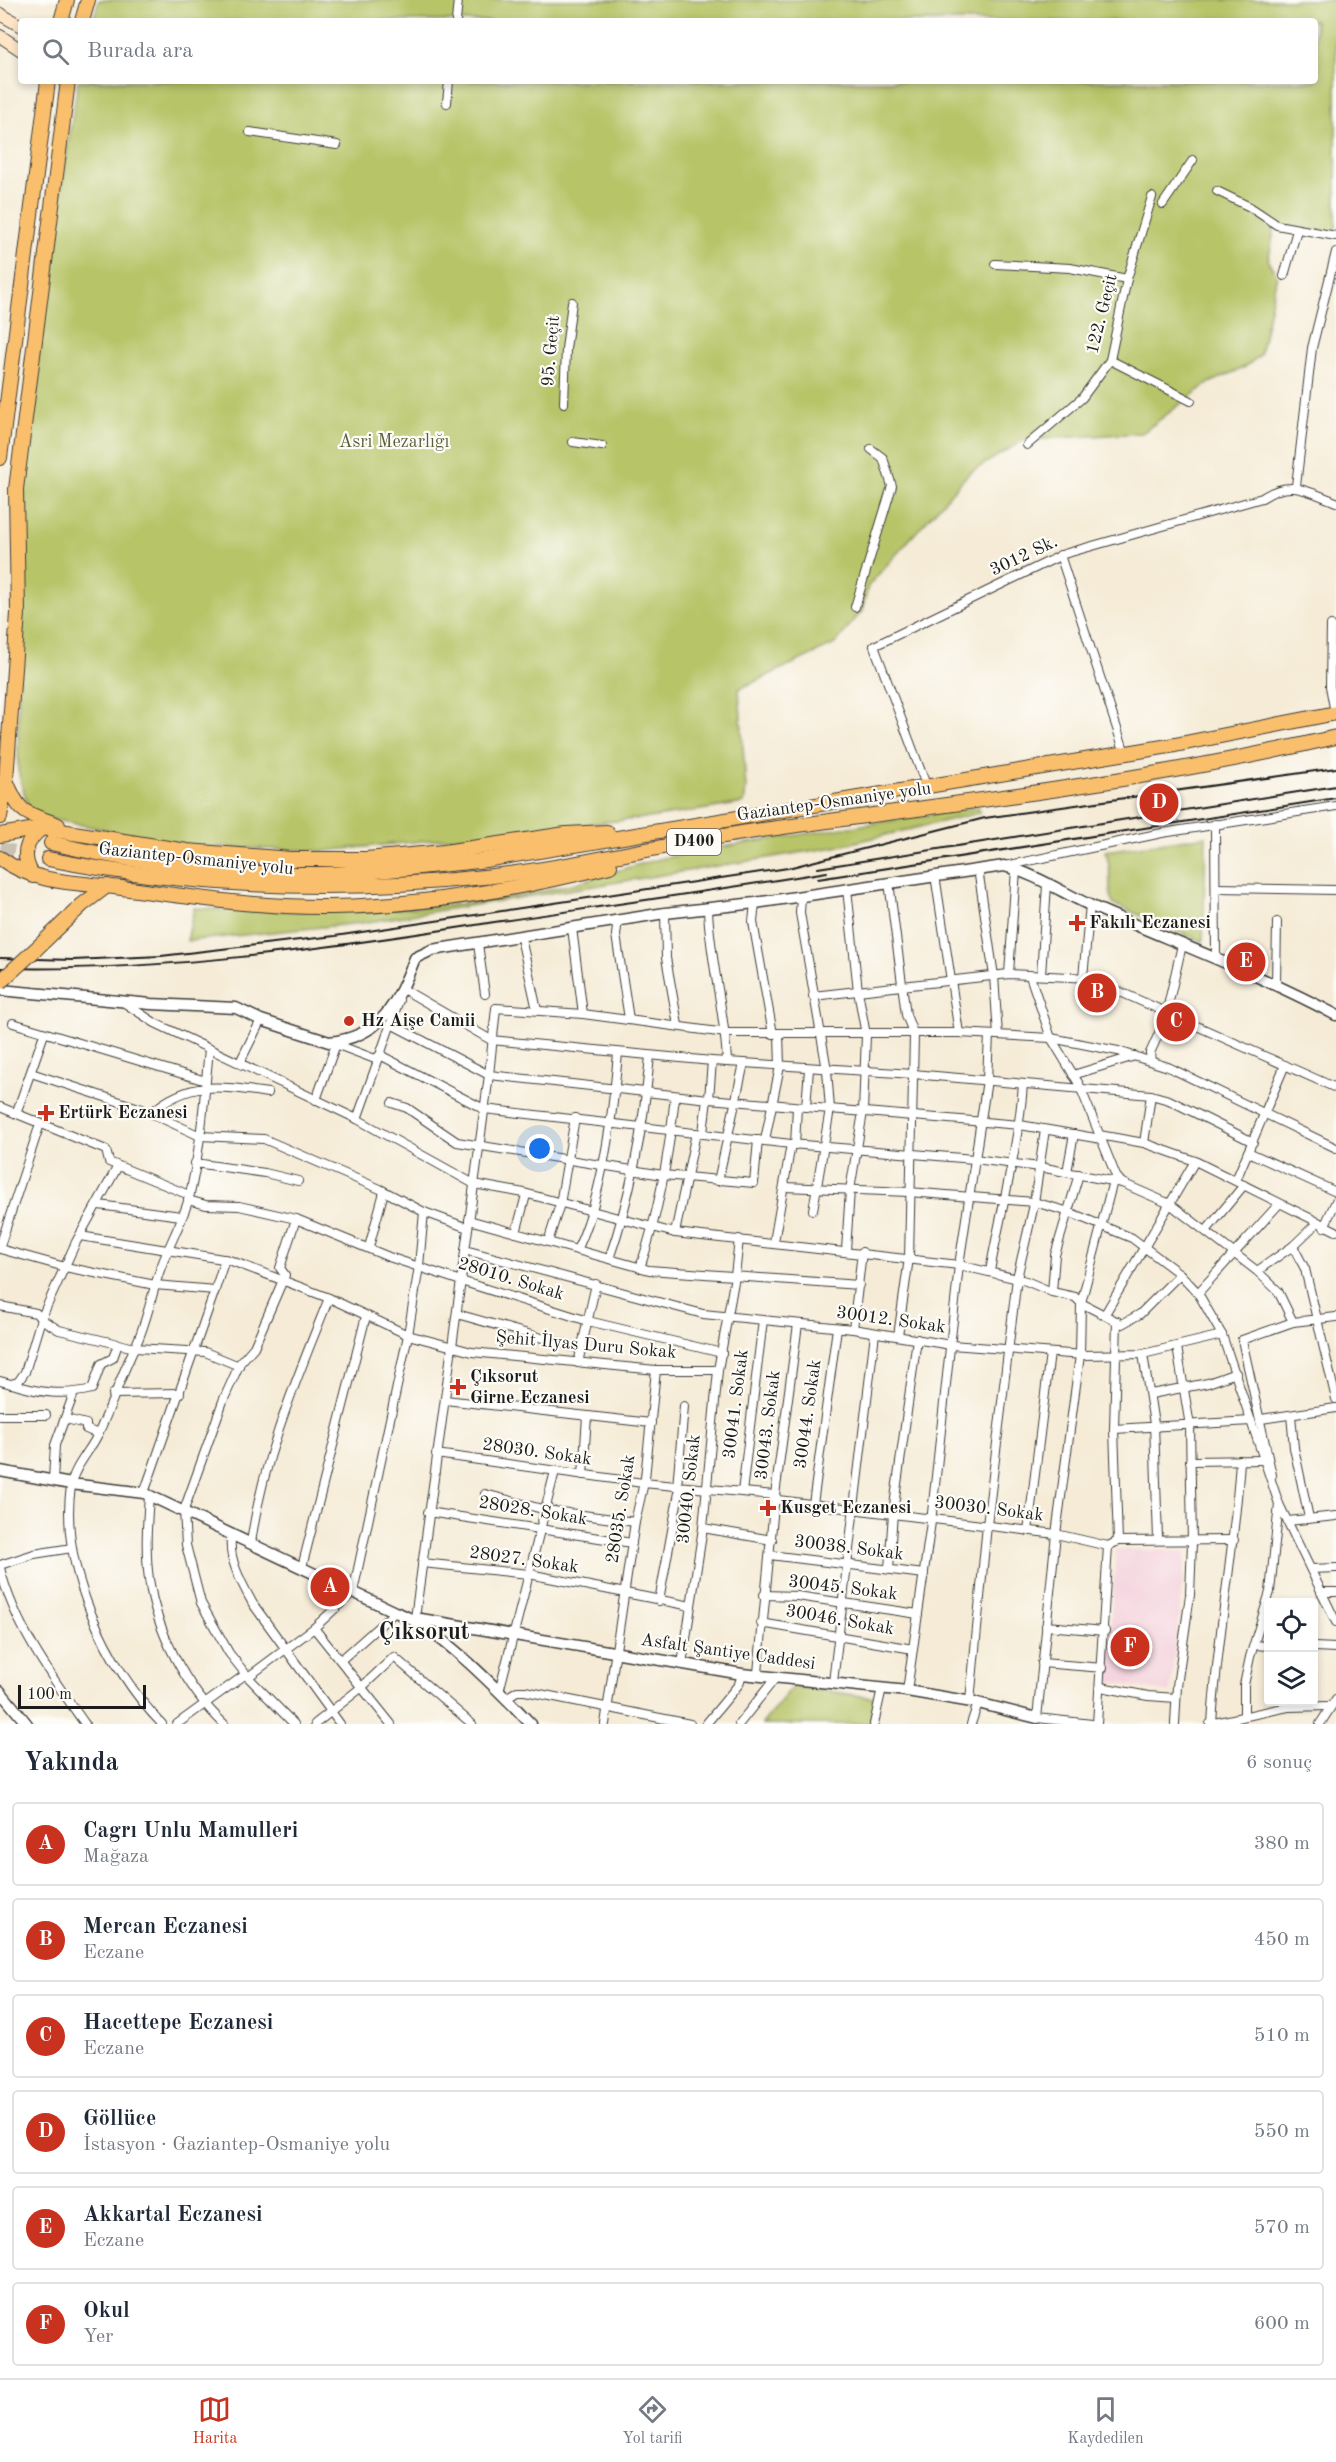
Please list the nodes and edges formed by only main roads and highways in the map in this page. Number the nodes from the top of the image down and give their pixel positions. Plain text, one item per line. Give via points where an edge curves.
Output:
1 (67, 0) edge
2 (88, 0) edge
3 (0, 14) edge
4 (62, 18) edge
5 (83, 18) edge
6 (18, 24) edge
7 (0, 36) edge
8 (18, 48) edge
9 (48, 84) edge
10 (68, 84) edge
11 (0, 458) edge
12 (1335, 713) edge
13 (1336, 737) edge
14 (6, 780) junction
15 (0, 817) edge
16 (42, 828) junction
17 (678, 828) junction
18 (740, 833) junction
19 (83, 834) junction
20 (0, 835) edge
21 (51, 843) tunnel mouth
22 (0, 858) edge
23 (48, 859) tunnel mouth
24 (33, 876) junction
25 (107, 886) junction
26 (0, 982) edge

1 - 4 main road
2 - 5 main road
3 - 6 main road
7 - 8 main road
9 - 11 main road
10 - 14 main road via 16,489 18,613
12 - 17 main road, Gaziantep-Osmaniye yolu / D400 via 1125,753
13 - 18 main road, Gaziantep-Osmaniye yolu / D400 via 1132,777
14 - 15 main road
14 - 19 main road via 24,813
16 - 19 main road
16 - 20 main road
16 - 24 main road via 25,848 26,865
17 - 19 main road via 566,834 366,859 291,859 188,851
17 - 21 main road, Gaziantep-Osmaniye yolu / D400 via 479,861 296,874 200,869 105,856
18 - 23 main road, Gaziantep-Osmaniye yolu / D400 via 485,877 377,886 296,888 202,882 107,871
18 - 25 main road via 587,872 417,903 329,907 227,902
22 - 24 main road
24 - 25 main road
25 - 26 main road, bridge

